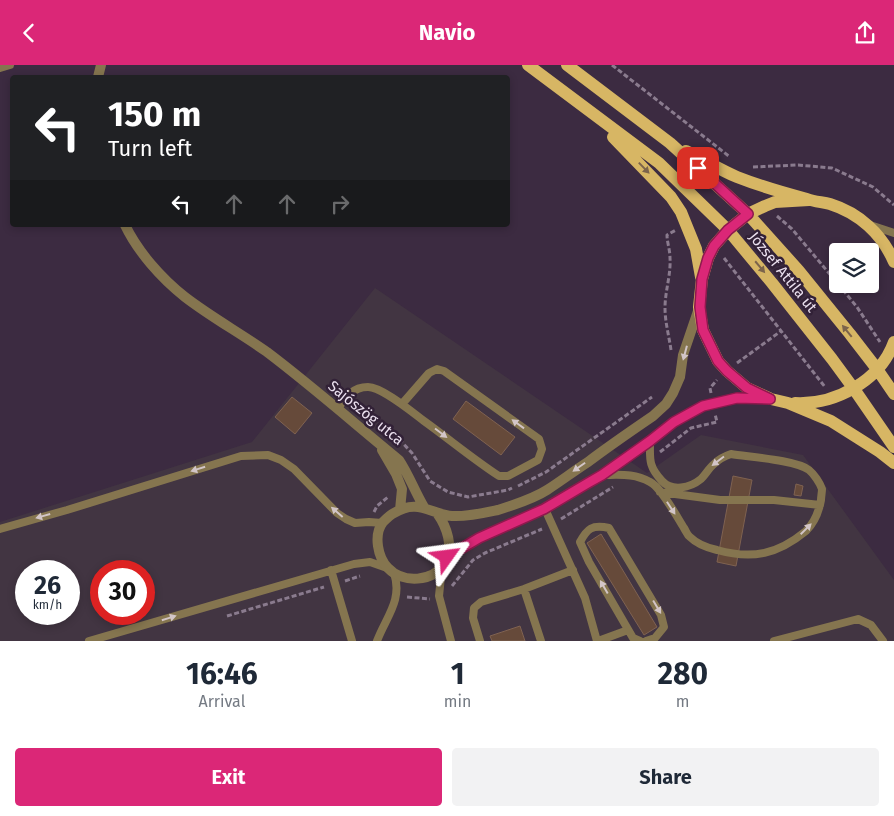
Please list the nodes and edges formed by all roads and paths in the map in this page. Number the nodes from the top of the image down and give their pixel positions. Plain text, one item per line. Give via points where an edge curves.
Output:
1 (10, 65) edge
2 (528, 65) edge
3 (567, 65) edge
4 (612, 65) edge
5 (0, 68) edge
6 (585, 108) junction
7 (670, 143) junction
8 (738, 171) junction
9 (809, 200) junction
10 (894, 205) edge
11 (766, 206) junction
12 (748, 214) junction
13 (686, 224) junction
14 (866, 224) junction
15 (126, 227) edge
16 (728, 230) junction
17 (894, 233) edge
18 (714, 246) junction
19 (894, 262) edge
20 (829, 273) edge
21 (702, 279) junction
22 (845, 293) edge
23 (700, 307) junction
24 (894, 342) edge
25 (672, 352) dead end
26 (888, 354) junction
27 (878, 369) junction
28 (854, 389) junction
29 (894, 394) edge
30 (654, 396) dead end
31 (834, 398) junction
32 (770, 399) junction
33 (788, 403) junction
34 (402, 404) junction
35 (338, 409) junction
36 (374, 422) dead end
37 (650, 441) junction
38 (378, 442) junction
39 (894, 447) edge
40 (894, 463) edge
41 (602, 475) junction
42 (660, 492) junction
43 (820, 505) junction
44 (424, 507) junction
45 (544, 509) junction
46 (400, 510) junction
47 (437, 513) junction
48 (382, 523) junction
49 (0, 529) edge
50 (444, 562) junction
51 (331, 570) junction
52 (573, 570) junction
53 (390, 571) junction
54 (524, 589) junction
55 (628, 630) junction
56 (89, 641) edge
57 (352, 641) edge
58 (377, 641) edge
59 (451, 641) edge
60 (480, 641) edge
61 (541, 641) edge
62 (597, 641) edge
63 (640, 641) edge
64 (646, 641) edge
65 (774, 641) edge
66 (883, 641) edge

1 - 5 lane
2 - 6 main road, József Attila út
3 - 7 main road, József Attila út
4 - 8 path
6 -> 13 main road via 671,197
6 - 16 main road, József Attila út via 659,163
7 - 8 main road
7 - 12 main road, József Attila út
8 - 9 main road
8 - 10 path via 798,165 832,168 873,187
9 - 11 main road via 775,202
9 - 14 main road via 849,212
11 - 12 main road
11 - 20 path via 792,229
12 - 16 main road
27 -> 12 main road, József Attila út
13 - 21 main road via 696,249
13 - 25 path via 667,235 670,274 665,307
14 - 17 lane
14 - 19 main road via 880,237
15 - 35 street, Sajószög utca via 144,256 185,297 266,352
16 - 18 main road
16 -> 28 main road, József Attila út
18 - 21 main road
18 - 31 path
21 - 23 main road
22 - 26 path
23 - 32 main road via 703,330 718,361 747,388
23 -> 47 street via 674,393 653,416 546,491 497,510 454,516
24 - 26 main road
26 - 27 main road
27 - 28 main road
27 - 29 main road, József Attila út
28 - 31 main road
28 - 39 main road, József Attila út
30 - 36 path via 546,472 508,490 468,497 430,481 398,438
31 - 33 main road
32 - 33 main road
32 - 37 street via 737,398 703,406 674,422
33 - 40 main road via 831,421
34 -> 34 lane via 499,476 508,476 538,460 542,449 539,439 444,371 437,369 429,373
34 - 35 lane via 376,388 367,387 352,391
35 - 38 street, Sajószög utca
37 - 41 street
43 -> 37 lane via 822,489 809,470 795,464 731,454 714,463 694,484 675,488 665,485 654,473
38 - 44 street, Sajószög utca via 406,469
38 - 46 street via 402,489
41 - 42 lane via 632,475 652,483
41 - 45 street
42 - 43 lane via 720,500 774,500
42 -> 43 lane via 690,537 705,547 749,556 768,553 796,539 810,527
44 - 46 street
44 - 47 street
45 - 50 street via 479,538
45 - 52 lane
46 - 48 street
47 - 50 street via 448,532 449,548
48 -> 49 lane via 355,523 346,519 336,513 294,469 268,455 241,456
48 - 53 street via 378,542 382,559
50 - 53 street via 430,576 421,579 406,579
50 - 59 lane via 439,596
51 - 53 lane via 370,562
56 -> 51 lane
51 - 57 lane
52 - 54 lane
52 - 62 lane
53 - 58 lane via 397,583 396,596
54 - 60 lane via 481,602 474,608 473,618
54 - 61 lane
55 - 62 lane
55 - 63 lane via 633,638
55 -> 64 lane via 580,543 586,531 600,526 609,528 661,615 664,627 655,638
65 - 66 lane via 858,619 871,625

